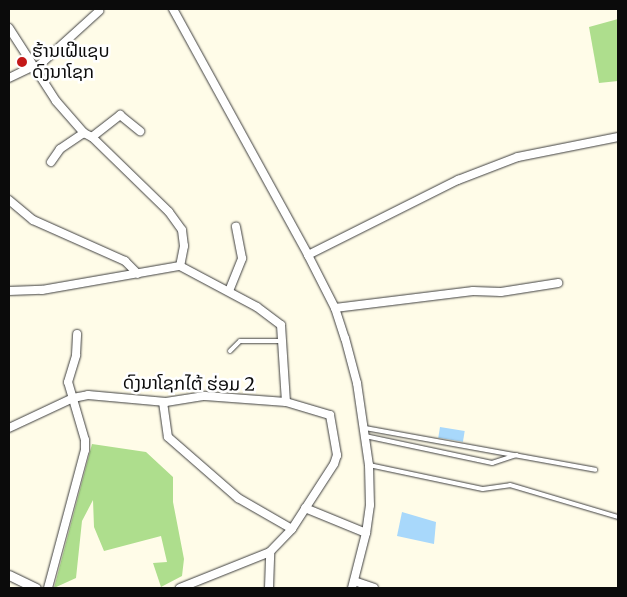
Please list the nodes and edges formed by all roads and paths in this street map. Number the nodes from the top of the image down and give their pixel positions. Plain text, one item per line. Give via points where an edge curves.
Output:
1 (173, 9) edge
2 (99, 12) dead end
3 (9, 28) edge
4 (33, 68) junction
5 (9, 78) edge
6 (140, 130) dead end
7 (84, 133) junction
8 (92, 137) junction
9 (618, 137) edge
10 (51, 162) dead end
11 (9, 200) edge
12 (236, 227) dead end
13 (308, 255) junction
14 (180, 266) junction
15 (138, 274) junction
16 (558, 283) dead end
17 (9, 291) edge
18 (229, 291) junction
19 (335, 308) junction
20 (77, 334) dead end
21 (284, 341) junction
22 (230, 351) dead end
23 (73, 398) junction
24 (163, 402) junction
25 (286, 402) junction
26 (9, 428) edge
27 (365, 432) junction
28 (517, 455) junction
29 (369, 465) junction
30 (594, 470) dead end
31 (305, 508) junction
32 (618, 517) edge
33 (292, 529) junction
34 (366, 533) junction
35 (270, 552) junction
36 (9, 575) edge
37 (353, 585) edge
38 (185, 587) edge
39 (36, 588) edge
40 (48, 588) edge
41 (269, 588) edge
42 (374, 588) edge

1 - 13 street
2 - 4 street
3 - 4 street
4 - 5 street
4 - 7 street
6 - 8 street via 120,114
7 - 8 street
7 - 10 street via 60,149
8 - 14 street via 169,212 182,230 184,246
9 - 13 street via 518,157 458,180
11 - 15 street via 33,220 125,261
12 - 18 street via 242,258
13 - 19 street
14 - 15 street
14 - 18 street
15 - 17 street via 42,290
16 - 19 street via 501,292 473,291
18 - 21 street via 277,320
19 - 27 street via 357,383
20 - 23 street via 76,355 68,382
21 - 22 lane via 240,341
21 - 25 street
23 - 24 street, ດົງນາໂຊກໄຕ້ ຮ່ອມ 2 via 88,395
23 - 26 street, ດົງນາໂຊກໄຕ້ ຮ່ອມ 2
23 - 40 street via 85,450
24 - 25 street, ດົງນາໂຊກໄຕ້ ຮ່ອມ 2 via 205,396
24 - 33 street via 168,438 238,498
25 - 31 street, ດົງນາໂຊກໄຕ້ ຮ່ອມ 2 via 330,414 335,428 337,454 334,464
27 - 28 lane
27 - 28 lane via 492,463
27 - 29 street
28 - 30 lane
29 - 32 lane via 483,489 510,485
29 - 34 street
31 - 33 street
31 - 34 street
33 - 35 street
34 - 37 street
35 - 38 street
35 - 41 street
36 - 39 street
37 - 42 street

